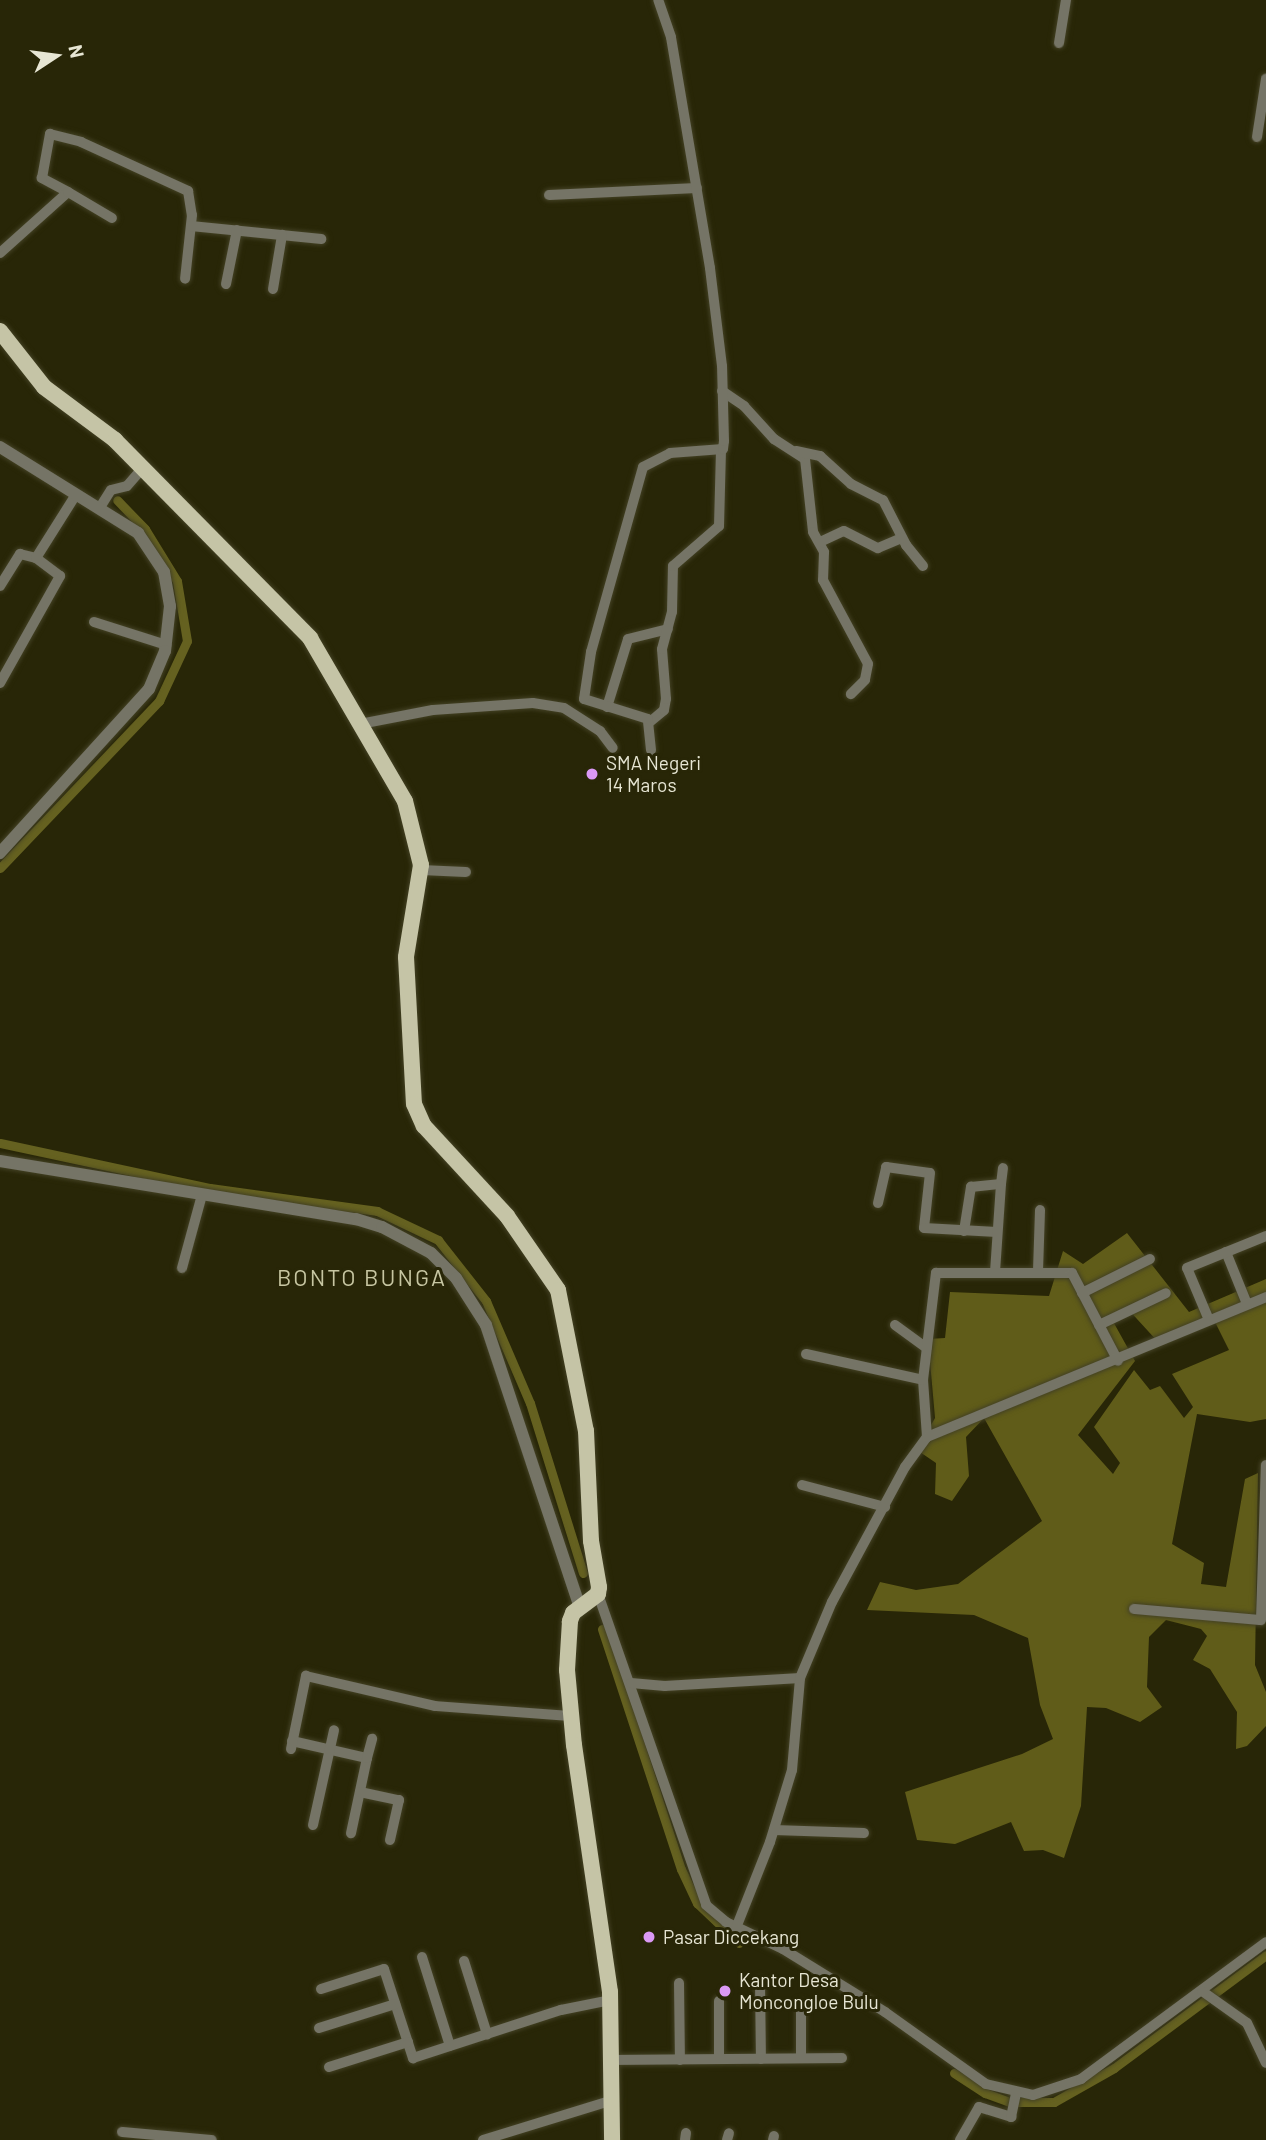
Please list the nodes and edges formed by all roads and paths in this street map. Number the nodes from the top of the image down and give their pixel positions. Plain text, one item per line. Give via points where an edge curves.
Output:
1 (658, 0) edge
2 (1066, 0) edge
3 (1059, 43) dead end
4 (1266, 79) edge
5 (1257, 137) dead end
6 (697, 188) junction
7 (68, 192) junction
8 (549, 195) dead end
9 (111, 218) dead end
10 (191, 226) junction
11 (237, 230) junction
12 (282, 235) junction
13 (321, 239) dead end
14 (0, 253) edge
15 (185, 279) dead end
16 (226, 284) dead end
17 (273, 289) dead end
18 (0, 331) edge
19 (722, 391) junction
20 (0, 447) edge
21 (721, 449) junction
22 (796, 451) junction
23 (142, 469) junction
24 (75, 496) junction
25 (105, 500) junction
26 (902, 538) junction
27 (820, 542) junction
28 (36, 558) junction
29 (923, 566) dead end
30 (0, 586) edge
31 (94, 622) dead end
32 (668, 629) junction
33 (166, 645) junction
34 (0, 683) edge
35 (851, 694) dead end
36 (607, 707) junction
37 (651, 721) junction
38 (360, 724) junction
39 (614, 747) dead end
40 (651, 750) dead end
41 (0, 852) edge
42 (421, 870) junction
43 (466, 873) dead end
44 (0, 1161) edge
45 (1003, 1168) dead end
46 (1001, 1184) junction
47 (202, 1195) junction
48 (878, 1203) dead end
49 (1040, 1210) dead end
50 (964, 1231) junction
51 (997, 1232) junction
52 (1266, 1236) edge
53 (1226, 1252) junction
54 (1150, 1259) dead end
55 (182, 1268) dead end
56 (1038, 1271) junction
57 (995, 1272) junction
58 (1082, 1293) junction
59 (1166, 1293) dead end
60 (1266, 1297) edge
61 (1247, 1304) junction
62 (1209, 1320) junction
63 (895, 1325) dead end
64 (1099, 1325) junction
65 (926, 1348) junction
66 (806, 1354) dead end
67 (1118, 1361) junction
68 (923, 1380) junction
69 (927, 1437) junction
70 (1266, 1465) edge
71 (802, 1485) dead end
72 (885, 1507) junction
73 (598, 1594) junction
74 (580, 1607) junction
75 (1134, 1609) dead end
76 (800, 1678) junction
77 (631, 1683) junction
78 (572, 1716) junction
79 (334, 1730) dead end
80 (372, 1739) dead end
81 (330, 1749) junction
82 (368, 1758) junction
83 (360, 1792) junction
84 (313, 1825) dead end
85 (774, 1830) junction
86 (351, 1833) dead end
87 (864, 1833) dead end
88 (390, 1840) dead end
89 (736, 1928) junction
90 (1266, 1942) edge
91 (422, 1957) dead end
92 (464, 1961) dead end
93 (760, 1982) dead end
94 (679, 1983) dead end
95 (321, 1989) dead end
96 (1207, 1995) junction
97 (610, 2000) junction
98 (719, 2001) dead end
99 (395, 2004) junction
100 (801, 2005) dead end
101 (319, 2028) dead end
102 (488, 2034) junction
103 (408, 2042) junction
104 (450, 2046) junction
105 (842, 2058) dead end
106 (719, 2059) junction
107 (761, 2059) junction
108 (802, 2059) junction
109 (612, 2060) junction
110 (680, 2060) junction
111 (1266, 2063) edge
112 (329, 2067) dead end
113 (613, 2100) junction
114 (1015, 2100) junction
115 (122, 2132) dead end
116 (212, 2140) edge
117 (483, 2140) edge
118 (612, 2140) edge
119 (960, 2140) edge

1 - 6 street via 671,37
2 - 3 street
4 - 5 street
6 - 8 street
6 - 19 street via 721,350
7 - 9 street
7 - 10 street via 42,178 50,134 81,142 188,191
7 - 14 street
10 - 11 street
10 - 15 street
11 - 12 street
11 - 16 street
12 - 13 street
12 - 17 street
18 - 23 main road via 44,387 115,440
19 - 21 street
19 - 22 street via 744,406 774,439
20 - 24 street
21 - 32 street via 721,520 710,537 673,566
21 - 36 street via 670,453 641,470 583,691 587,701
22 - 26 street via 820,456 851,484 883,500
22 - 27 street via 807,466 813,532
23 - 25 street
23 - 38 main road via 310,638
24 - 25 street
24 - 28 street
25 - 33 street via 138,533 162,568 170,596
26 - 27 street via 878,548 844,531
26 - 29 street
27 - 35 street via 823,580 868,664 865,680
28 - 30 street via 20,554
28 - 34 street via 60,575
31 - 33 street
32 - 36 street via 626,642
32 - 37 street via 662,649 665,707
33 - 41 street via 154,679 137,706
36 - 37 street
37 - 40 street
38 - 39 street via 433,710 533,703 564,708
38 - 42 main road via 402,794
42 - 43 street
42 - 73 main road via 406,957 412,1098 424,1126 507,1216 541,1259 558,1290 586,1431
44 - 47 street
45 - 46 street
46 - 50 street via 971,1187
46 - 51 street
47 - 55 street
47 - 74 street via 371,1223 415,1243 444,1266 486,1325
48 - 50 street via 886,1167 930,1173 923,1226
49 - 56 street
50 - 51 street
51 - 57 street
52 - 53 street
53 - 61 street
53 - 62 street via 1188,1268
54 - 58 street
56 - 57 street
56 - 58 street via 1072,1273
57 - 65 street via 936,1273
58 - 64 street
59 - 64 street
60 - 61 street
61 - 62 street
62 - 67 street
63 - 65 street
64 - 67 street
65 - 68 street
66 - 68 street
67 - 69 street
68 - 69 street
69 - 72 street
70 - 75 street via 1262,1620
71 - 72 street
72 - 76 street via 832,1602
73 - 74 main road
73 - 77 street
74 - 78 main road via 567,1632
76 - 77 street via 665,1686
76 - 85 street via 794,1762
77 - 89 street via 702,1898
78 - 81 street via 435,1706 306,1676 291,1745
78 - 97 main road
79 - 81 street
80 - 82 street
81 - 82 street
81 - 84 street
82 - 83 street
83 - 86 street
83 - 88 street via 399,1800
85 - 87 street
85 - 89 street
89 - 114 street via 828,1976 956,2059 983,2083
90 - 96 street
91 - 104 street
92 - 102 street
93 - 107 street
94 - 110 street
95 - 99 street via 384,1969
96 - 111 street via 1247,2022
96 - 114 street via 1081,2079
97 - 102 street
97 - 109 main road
98 - 106 street
99 - 101 street
99 - 103 street
100 - 108 street
102 - 104 street
103 - 104 street via 412,2058
103 - 112 street
105 - 108 street
106 - 107 street
106 - 110 street
107 - 108 street
109 - 110 street
109 - 113 main road
113 - 117 street
113 - 118 main road
114 - 119 street via 1011,2116 979,2107
115 - 116 street

